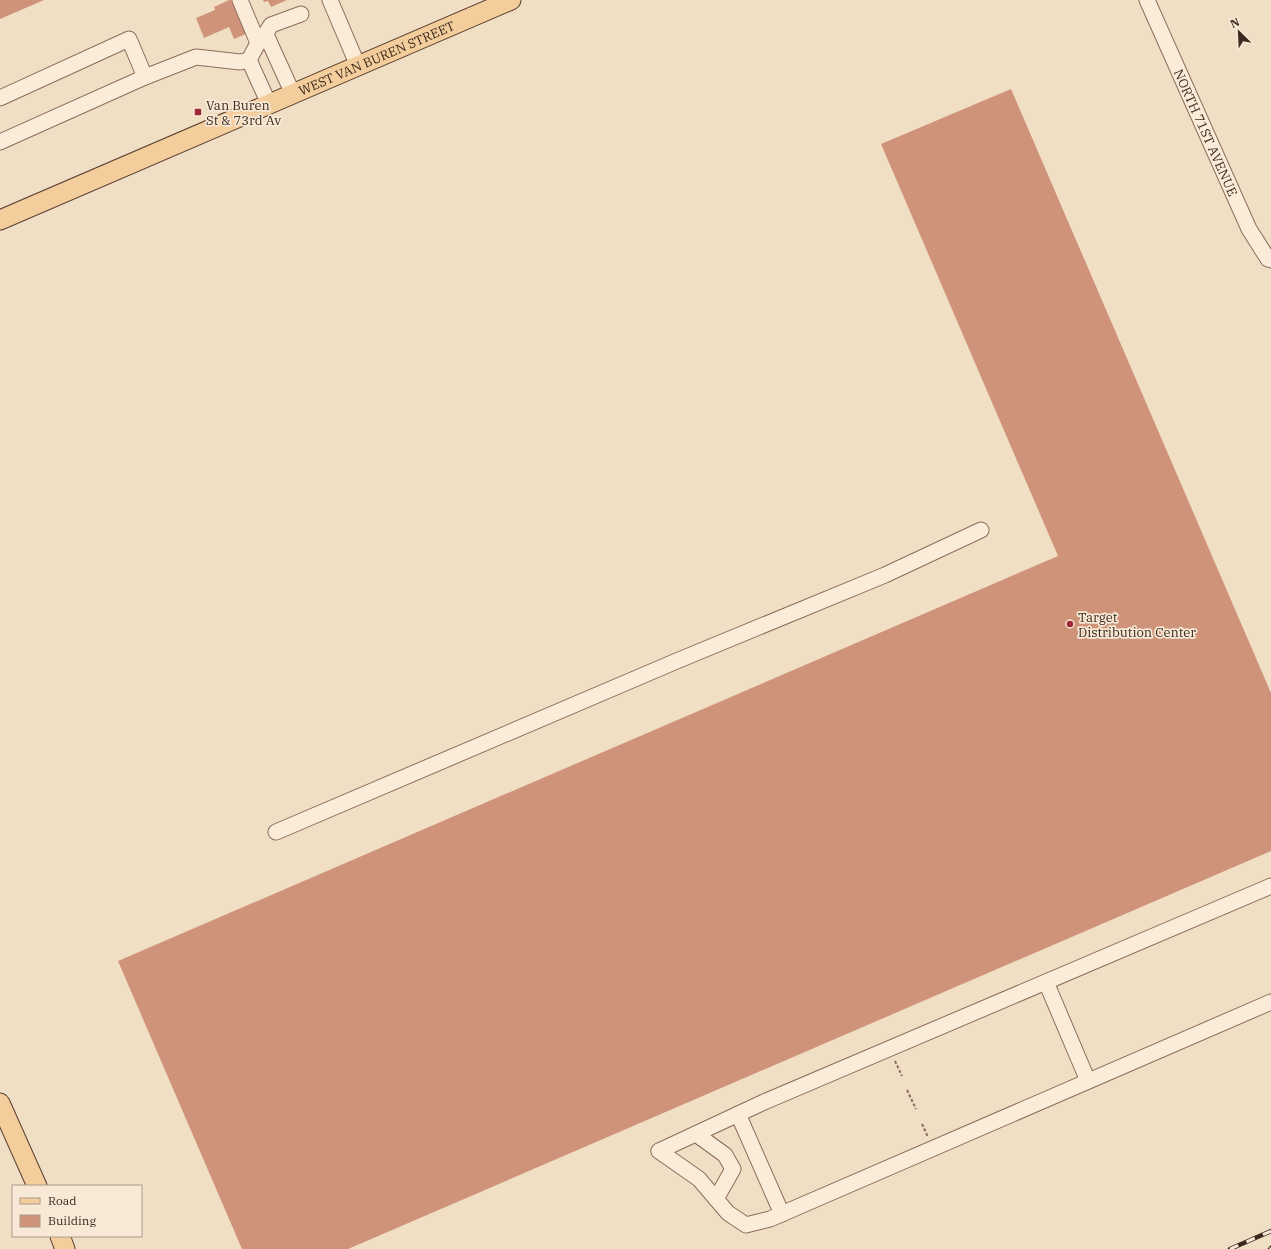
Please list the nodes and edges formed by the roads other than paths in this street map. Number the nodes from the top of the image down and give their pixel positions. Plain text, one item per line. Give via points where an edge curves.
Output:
1 (240, 0) edge
2 (330, 0) edge
3 (511, 0) edge
4 (1147, 0) edge
5 (301, 14) dead end
6 (263, 41) junction
7 (249, 60) junction
8 (358, 66) junction
9 (145, 77) junction
10 (293, 94) junction
11 (0, 98) edge
12 (269, 104) junction
13 (0, 142) edge
14 (0, 220) edge
15 (1271, 260) edge
16 (981, 530) dead end
17 (276, 832) dead end
18 (1271, 886) edge
19 (1046, 982) junction
20 (1271, 1002) edge
21 (1088, 1081) junction
22 (0, 1103) edge
23 (738, 1114) junction
24 (696, 1134) junction
25 (38, 1185) edge
26 (716, 1199) junction
27 (782, 1214) junction
28 (60, 1237) edge
29 (65, 1249) edge

1 - 6 street
2 - 8 street
3 - 8 main road, WEST VAN BUREN STREET
4 - 15 street, NORTH 71ST AVENUE via 1249,229
5 - 6 street via 271,25
6 - 7 street
6 - 10 street
7 - 9 street via 240,62 196,57
7 - 12 street
8 - 10 main road, WEST VAN BUREN STREET
9 - 11 street via 129,39
9 - 13 street
10 - 12 main road, WEST VAN BUREN STREET
12 - 14 main road, WEST VAN BUREN STREET
16 - 17 street via 885,575
18 - 19 street
19 - 21 street
19 - 23 street
20 - 21 street
21 - 27 street
22 - 25 main road
23 - 24 street
23 - 27 street
24 - 26 street via 725,1155 733,1169
24 - 26 street via 659,1151 699,1179
26 - 27 street via 746,1225
28 - 29 main road

